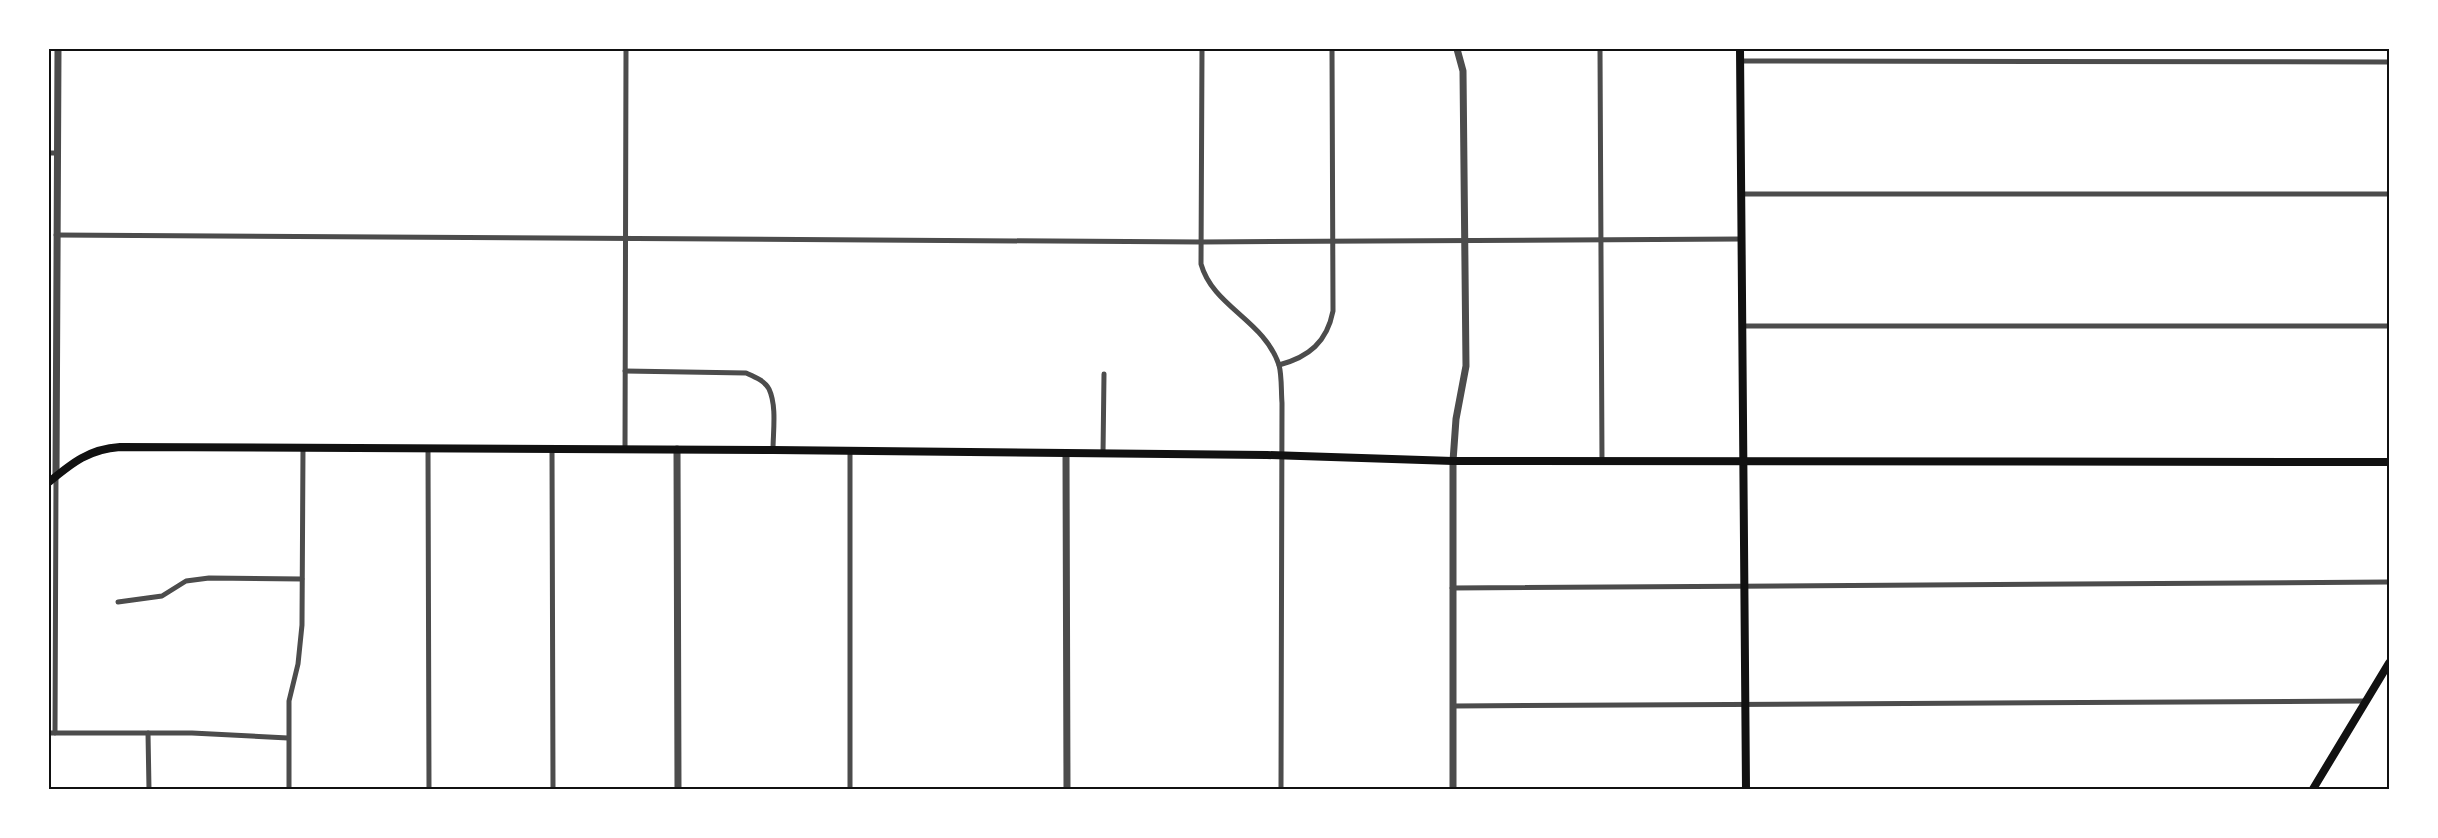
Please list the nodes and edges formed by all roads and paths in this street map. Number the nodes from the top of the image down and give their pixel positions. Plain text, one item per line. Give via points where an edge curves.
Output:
1 (58, 49) edge
2 (626, 49) edge
3 (1202, 49) edge
4 (1332, 49) edge
5 (1457, 49) edge
6 (1600, 49) edge
7 (1740, 49) edge
8 (1740, 61) junction
9 (2389, 62) edge
10 (53, 153) edge
11 (1742, 194) junction
12 (2389, 194) edge
13 (56, 234) junction
14 (625, 239) junction
15 (1742, 239) junction
16 (1601, 240) junction
17 (1333, 241) junction
18 (1465, 241) junction
19 (1201, 242) junction
20 (52, 317) edge
21 (1743, 326) junction
22 (2389, 326) edge
23 (1279, 365) junction
24 (625, 371) junction
25 (1104, 374) dead end
26 (303, 448) junction
27 (428, 449) junction
28 (552, 449) junction
29 (625, 449) junction
30 (677, 449) junction
31 (773, 450) junction
32 (850, 451) junction
33 (1066, 453) junction
34 (1103, 454) junction
35 (1281, 456) junction
36 (1453, 461) junction
37 (1602, 461) junction
38 (1742, 461) junction
39 (2389, 462) edge
40 (56, 476) junction
41 (49, 482) edge
42 (302, 579) junction
43 (2389, 582) edge
44 (1744, 587) junction
45 (1452, 588) junction
46 (118, 602) dead end
47 (2389, 663) edge
48 (2387, 672) edge
49 (2366, 701) junction
50 (1745, 704) junction
51 (1454, 706) junction
52 (52, 733) edge
53 (148, 733) junction
54 (288, 738) junction
55 (149, 789) edge
56 (289, 789) edge
57 (429, 789) edge
58 (553, 789) edge
59 (678, 789) edge
60 (850, 789) edge
61 (1066, 789) edge
62 (1281, 789) edge
63 (1453, 789) edge
64 (1746, 789) edge
65 (2313, 789) edge

1 - 10 street
2 - 14 street
3 - 19 street
4 - 17 street
5 - 18 street via 1462,72
6 - 16 street
7 - 8 main road
8 - 9 street
8 - 11 main road
10 - 13 street
11 - 12 street
11 - 15 main road
13 - 14 street
13 - 20 street
14 - 19 street
14 - 24 street
15 - 16 street
15 - 21 main road
16 - 18 street
16 - 37 street
17 - 18 street
17 - 19 street
17 - 23 street via 1333,311 1326,335 1305,355
18 - 36 street via 1466,366 1456,419
19 - 23 street via 1202,264 1208,283 1259,331
20 - 40 street
21 - 22 street
21 - 38 main road
23 - 35 street
24 - 29 street
24 - 31 street via 746,373 759,379 769,389
25 - 34 street
26 - 27 main road
26 - 40 main road via 110,447 84,454
26 - 42 street
27 - 28 main road
27 - 57 street
28 - 29 main road
28 - 58 street
29 - 30 main road
30 - 31 main road
30 - 59 street
31 - 32 main road
32 - 33 main road
32 - 60 street
33 - 34 main road
33 - 61 street
34 - 35 main road
35 - 36 main road
35 - 62 street
36 - 37 main road
36 - 45 street
37 - 38 main road
38 - 39 main road
38 - 44 main road
40 - 41 main road
40 - 52 street
42 - 46 street via 209,578 186,581 162,596
42 - 54 street via 302,625 290,701
43 - 44 street
44 - 45 street
44 - 50 main road
45 - 51 street
47 - 48 main road
48 - 49 main road
49 - 50 street
49 - 65 main road
50 - 51 street
50 - 64 main road
51 - 63 street
52 - 53 street
53 - 54 street
53 - 55 street
54 - 56 street

